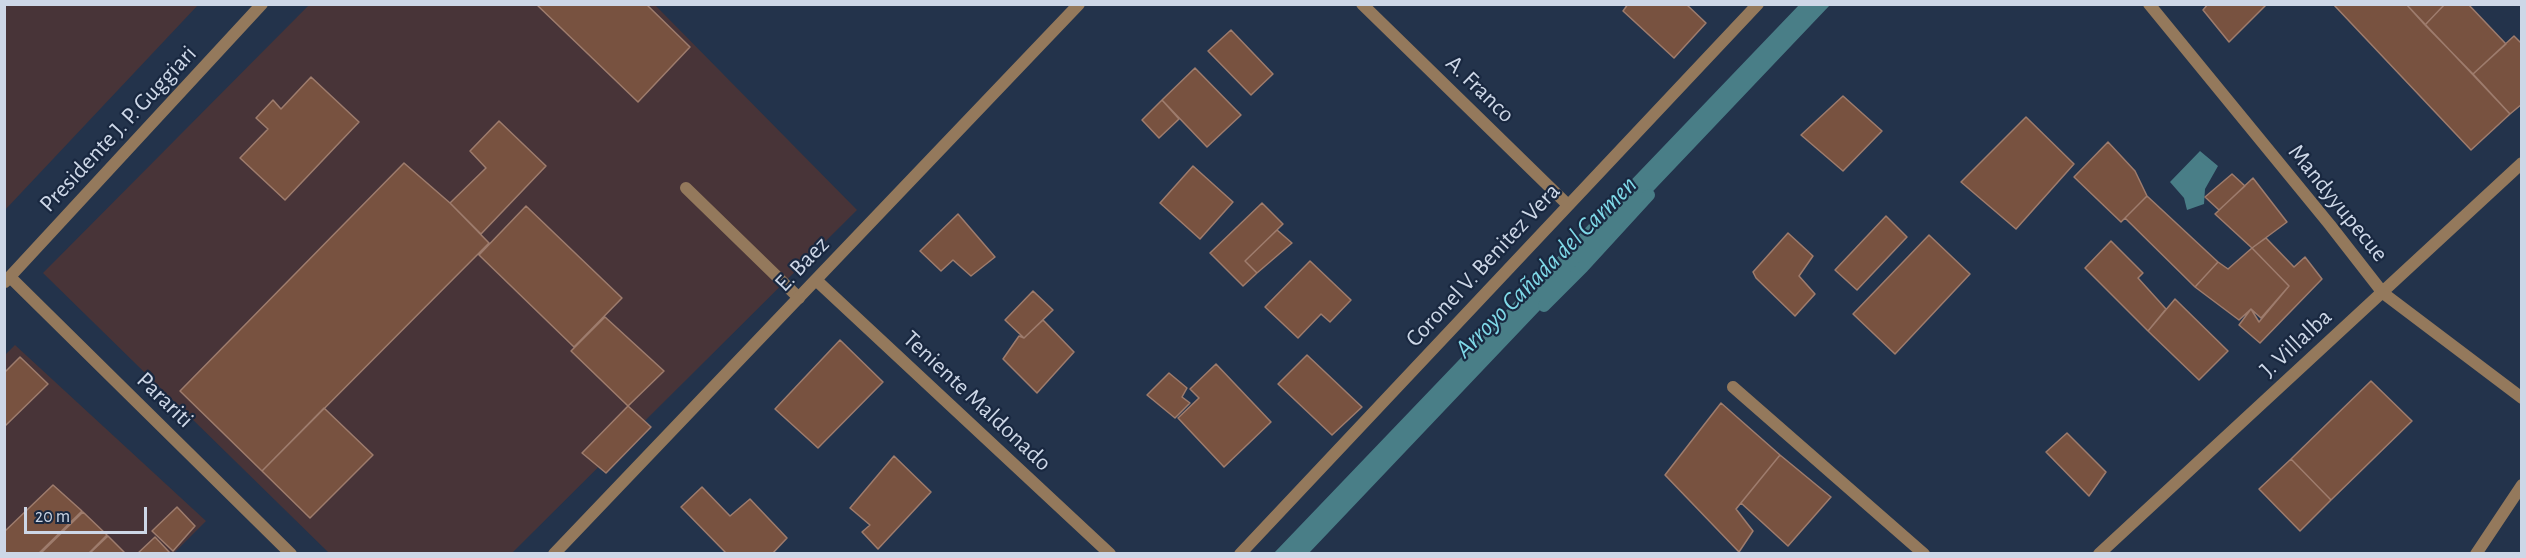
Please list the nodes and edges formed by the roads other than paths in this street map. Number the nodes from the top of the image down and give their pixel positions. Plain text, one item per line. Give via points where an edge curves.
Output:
1 (262, 4) edge
2 (1080, 4) edge
3 (1362, 4) edge
4 (1758, 4) edge
5 (2149, 4) edge
6 (2522, 163) edge
7 (686, 188) dead end
8 (1569, 204) junction
9 (7, 280) edge
10 (816, 280) junction
11 (2383, 293) junction
12 (799, 298) junction
13 (1733, 387) dead end
14 (2522, 398) edge
15 (2522, 485) edge
16 (291, 554) edge
17 (554, 554) edge
18 (1110, 554) edge
19 (1240, 554) edge
20 (1924, 554) edge
21 (2099, 554) edge
22 (2476, 554) edge

1 - 9 street, Presidente J. P. Guggiari
2 - 10 street, E. Baez
3 - 8 street, A. Franco
4 - 8 street, Coronel V. Benitez Vera
5 - 11 street, Mandyyupecue
6 - 11 street, J. Villalba
7 - 12 street
8 - 19 street, Coronel V. Benitez Vera
9 - 16 street, Parariti
10 - 12 street, E. Baez
10 - 18 street, Teniente Maldonado
11 - 14 street, Mandyyupecue
11 - 21 street, J. Villalba
12 - 17 street, E. Baez
13 - 20 street
15 - 22 street

